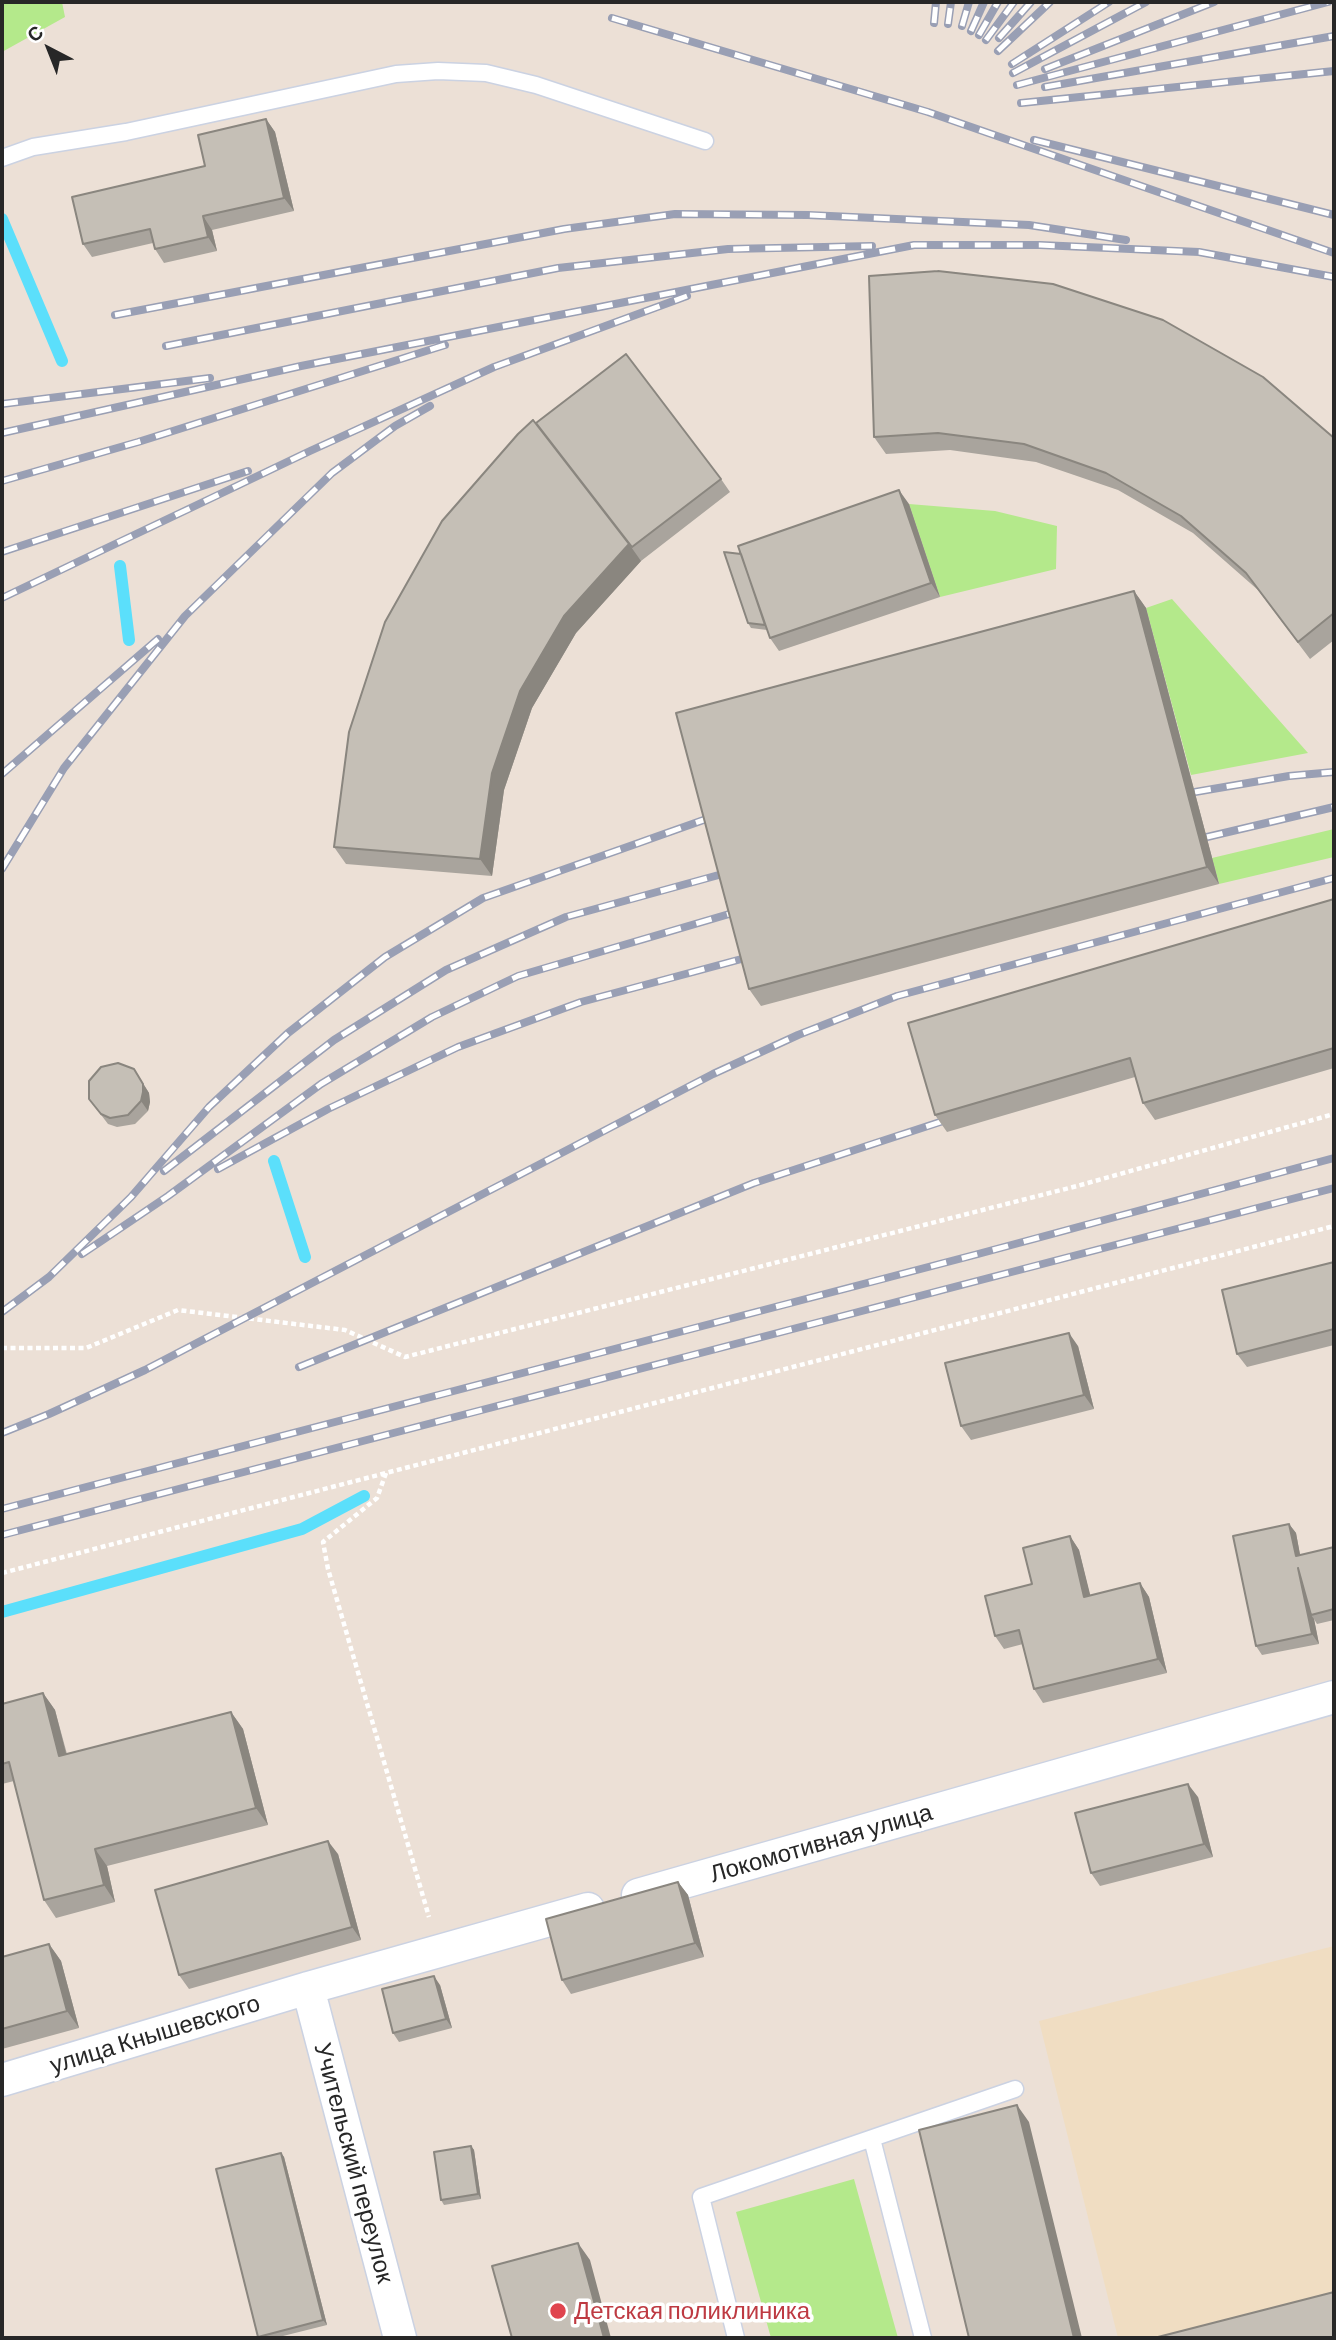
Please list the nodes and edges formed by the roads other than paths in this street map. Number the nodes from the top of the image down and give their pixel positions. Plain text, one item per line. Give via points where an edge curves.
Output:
1 (705, 141) dead end
2 (2, 158) edge
3 (1334, 1697) edge
4 (308, 1988) junction
5 (2, 2080) edge
6 (1015, 2089) dead end
7 (872, 2139) junction
8 (401, 2338) edge
9 (736, 2338) edge
10 (923, 2338) edge

1 - 2 lane via 536,85 486,73 438,71 396,74 126,132 33,147
3 - 4 street, Локомотивная улица
4 - 5 street, улица Кнышевского
4 - 8 street, Учительский переулок
6 - 7 lane
7 - 9 lane via 701,2197
7 - 10 lane

